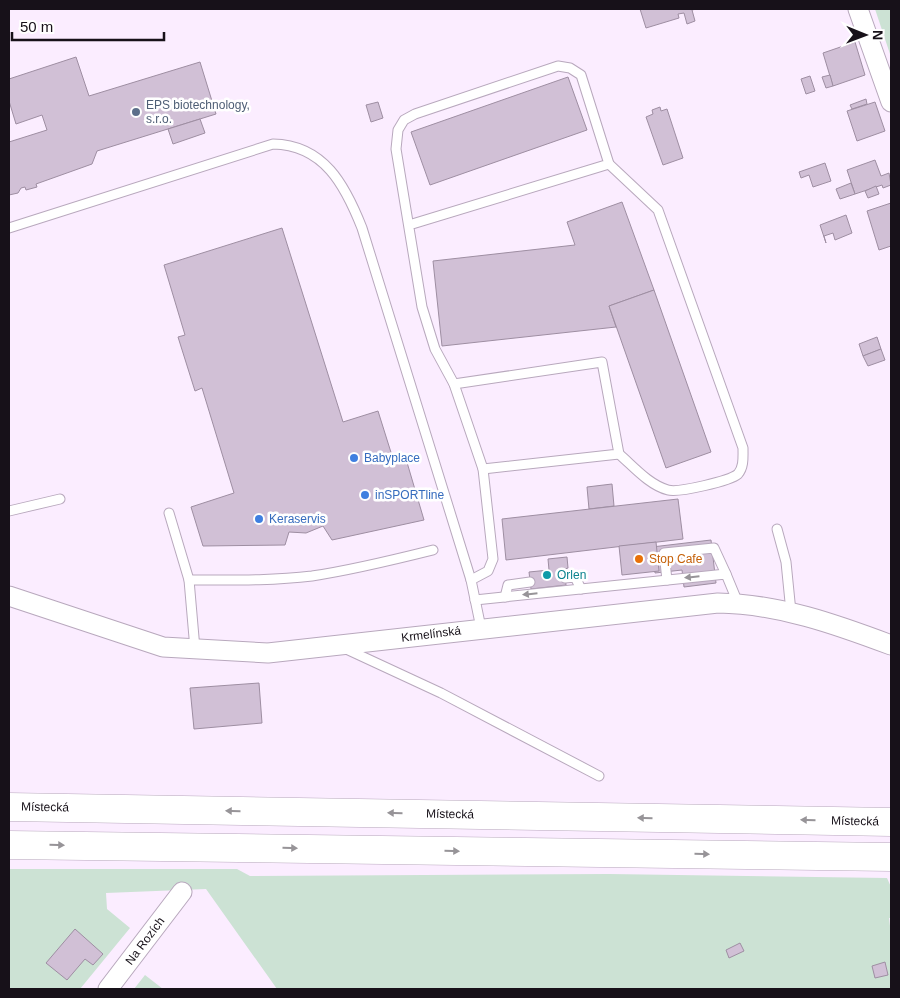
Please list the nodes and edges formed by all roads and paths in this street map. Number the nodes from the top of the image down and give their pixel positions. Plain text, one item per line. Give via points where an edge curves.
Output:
1 (858, 9) edge
2 (891, 102) edge
3 (609, 164) junction
4 (408, 225) junction
5 (9, 228) edge
6 (454, 384) junction
7 (618, 454) junction
8 (483, 469) junction
9 (60, 499) dead end
10 (9, 512) edge
11 (169, 513) dead end
12 (777, 529) dead end
13 (433, 550) dead end
14 (726, 574) junction
15 (566, 578) dead end
16 (189, 580) junction
17 (472, 580) junction
18 (667, 580) junction
19 (530, 582) dead end
20 (581, 589) junction
21 (9, 596) edge
22 (506, 597) junction
23 (475, 600) junction
24 (738, 603) junction
25 (791, 612) junction
26 (481, 628) junction
27 (337, 645) junction
28 (891, 645) edge
29 (195, 649) junction
30 (599, 776) dead end
31 (9, 807) edge
32 (891, 822) edge
33 (9, 845) edge
34 (891, 857) edge
35 (182, 892) dead end
36 (108, 989) edge

1 - 2 street
3 - 4 lane
3 - 4 lane via 581,74 558,66 404,120 398,130 396,149
3 - 7 lane via 658,210 743,448 743,466 736,475 685,490 669,491 656,485
4 - 6 lane via 422,307 435,349
5 - 17 lane via 272,144 301,149 329,166 353,204 362,228
6 - 7 lane via 602,362
6 - 8 lane
7 - 8 lane
8 - 17 lane via 492,559 488,571
9 - 10 lane
11 - 16 lane
12 - 25 lane via 786,562
13 - 16 lane via 372,566 312,576
14 -> 18 lane
14 - 18 lane via 714,548 664,553
14 - 24 lane
15 - 20 lane via 575,577
16 - 29 lane
17 - 23 lane
18 - 20 lane
19 - 22 lane via 508,585
20 -> 22 lane
21 - 29 street, Krmelínská via 163,647
22 - 23 lane
23 - 26 lane
24 - 25 street, Krmelínská
24 - 26 street, Krmelínská
25 - 28 street, Krmelínská
26 - 27 street, Krmelínská
27 - 29 street, Krmelínská via 268,653
27 - 30 lane via 441,693
32 -> 31 highway, Místecká
33 -> 34 highway
35 - 36 street, Na Rozích

